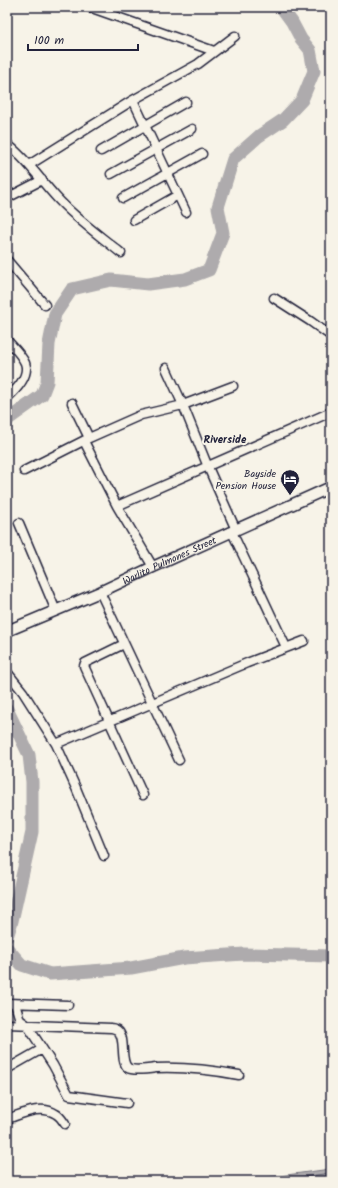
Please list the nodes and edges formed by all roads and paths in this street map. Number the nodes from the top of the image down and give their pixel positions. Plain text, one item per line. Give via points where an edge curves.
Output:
1 (89, 7) edge
2 (235, 36) dead end
3 (214, 51) junction
4 (133, 100) junction
5 (186, 102) dead end
6 (145, 125) junction
7 (192, 129) dead end
8 (7, 144) edge
9 (156, 148) junction
10 (101, 151) dead end
11 (202, 154) dead end
12 (29, 165) junction
13 (167, 173) junction
14 (111, 174) dead end
15 (42, 180) junction
16 (178, 195) junction
17 (7, 198) edge
18 (123, 198) dead end
19 (186, 212) dead end
20 (134, 220) dead end
21 (120, 253) dead end
22 (7, 260) edge
23 (274, 298) dead end
24 (45, 305) dead end
25 (331, 336) edge
26 (7, 340) edge
27 (166, 368) dead end
28 (234, 386) dead end
29 (7, 398) edge
30 (72, 403) dead end
31 (183, 405) junction
32 (331, 412) edge
33 (86, 440) junction
34 (208, 467) junction
35 (24, 471) dead end
36 (331, 487) edge
37 (117, 506) junction
38 (19, 523) dead end
39 (234, 531) junction
40 (153, 567) junction
41 (100, 592) junction
42 (56, 611) junction
43 (7, 631) edge
44 (304, 641) dead end
45 (124, 644) junction
46 (286, 647) junction
47 (7, 672) edge
48 (152, 703) junction
49 (109, 722) junction
50 (56, 744) junction
51 (179, 760) dead end
52 (143, 795) dead end
53 (104, 856) dead end
54 (11, 1004) edge
55 (68, 1005) dead end
56 (7, 1024) edge
57 (27, 1025) junction
58 (42, 1049) junction
59 (7, 1069) edge
60 (239, 1075) dead end
61 (128, 1103) dead end
62 (7, 1119) edge
63 (65, 1124) dead end

1 - 3 street
2 - 3 street
3 - 4 street via 198,64
4 - 6 street
4 - 12 street
5 - 6 street
6 - 9 street
6 - 10 street
7 - 9 street
8 - 12 street
9 - 13 street
9 - 14 street
11 - 13 street
12 - 15 street
13 - 16 street
13 - 18 street
15 - 17 street
15 - 21 street via 69,210
16 - 19 street
16 - 20 street
22 - 24 street
23 - 25 street
26 - 29 street via 20,354 26,372 22,382
27 - 31 street
28 - 31 street
30 - 33 street
31 - 33 street via 141,415
31 - 34 street
32 - 34 street
33 - 35 street
33 - 37 street
34 - 37 street
34 - 39 street
36 - 39 street, Warlito Pulmones Street
37 - 40 street
38 - 42 street
39 - 40 street, Warlito Pulmones Street
39 - 46 street
40 - 41 street, Warlito Pulmones Street
41 - 42 street, Warlito Pulmones Street
41 - 45 street
42 - 43 street, Warlito Pulmones Street
44 - 46 street
45 - 48 street
45 - 49 street via 84,664
46 - 48 street
47 - 50 street
48 - 49 street
48 - 51 street
49 - 50 street
49 - 52 street
50 - 53 street
54 - 55 street
54 - 57 street via 20,1020
56 - 57 street
57 - 58 street
57 - 60 street via 117,1030 128,1068 189,1069
58 - 59 street
58 - 61 street via 69,1095
62 - 63 street via 34,1110 43,1110 56,1114

